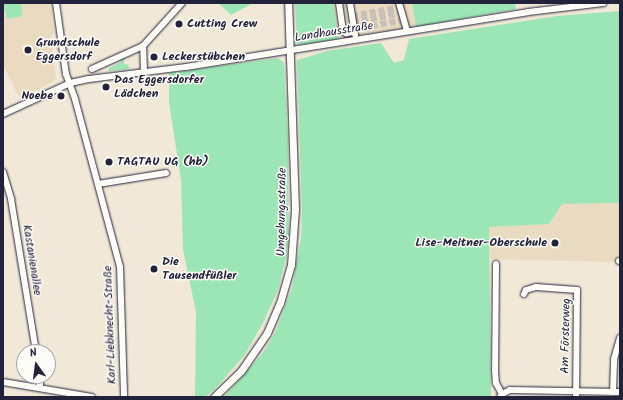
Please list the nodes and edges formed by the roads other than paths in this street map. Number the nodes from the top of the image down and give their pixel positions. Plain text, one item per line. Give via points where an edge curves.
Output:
1 (56, 3) edge
2 (182, 3) edge
3 (288, 3) edge
4 (339, 3) edge
5 (350, 3) edge
6 (399, 3) edge
7 (603, 3) edge
8 (562, 5) edge
9 (352, 24) junction
10 (412, 32) junction
11 (355, 39) junction
12 (143, 46) junction
13 (290, 50) junction
14 (92, 69) dead end
15 (144, 72) junction
16 (70, 83) junction
17 (74, 94) junction
18 (66, 97) dead end
19 (3, 114) edge
20 (3, 172) edge
21 (166, 173) dead end
22 (98, 184) junction
23 (496, 267) dead end
24 (524, 294) dead end
25 (620, 338) edge
26 (35, 344) edge
27 (3, 382) edge
28 (40, 384) edge
29 (40, 388) junction
30 (613, 392) junction
31 (620, 392) edge
32 (576, 394) edge
33 (501, 396) edge
34 (92, 397) edge
35 (124, 397) edge
36 (214, 397) edge

1 - 16 street, Karl-Liebknecht-Straße via 64,67
2 - 12 street
3 - 13 main road, Umgehungsstraße
4 - 9 street via 343,30 346,34
5 - 9 street
6 - 10 street
7 - 8 street, Landhausstraße
8 - 10 street, Landhausstraße
9 - 11 street
10 - 11 street, Landhausstraße
11 - 13 street, Landhausstraße
12 - 14 street
12 - 15 street
13 - 15 street, Landhausstraße
13 - 36 main road, Umgehungsstraße via 295,209 291,265 280,303 267,333 241,371
15 - 16 street, Landhausstraße
16 - 17 street, Karl-Liebknecht-Straße
16 - 19 street, Landhausstraße
17 - 18 street
17 - 22 street, Karl-Liebknecht-Straße
20 - 26 street, Kastanienallee via 11,199
21 - 22 street
22 - 35 street, Karl-Liebknecht-Straße via 120,267
23 - 33 street, Am Försterweg via 495,370
24 - 32 street, Am Försterweg via 526,290 536,287 577,290
25 - 30 street via 614,359
27 - 29 street
28 - 29 street
29 - 34 street
30 - 31 street, Am Försterweg
30 - 32 street, Am Försterweg
32 - 33 street, Am Försterweg via 510,390

